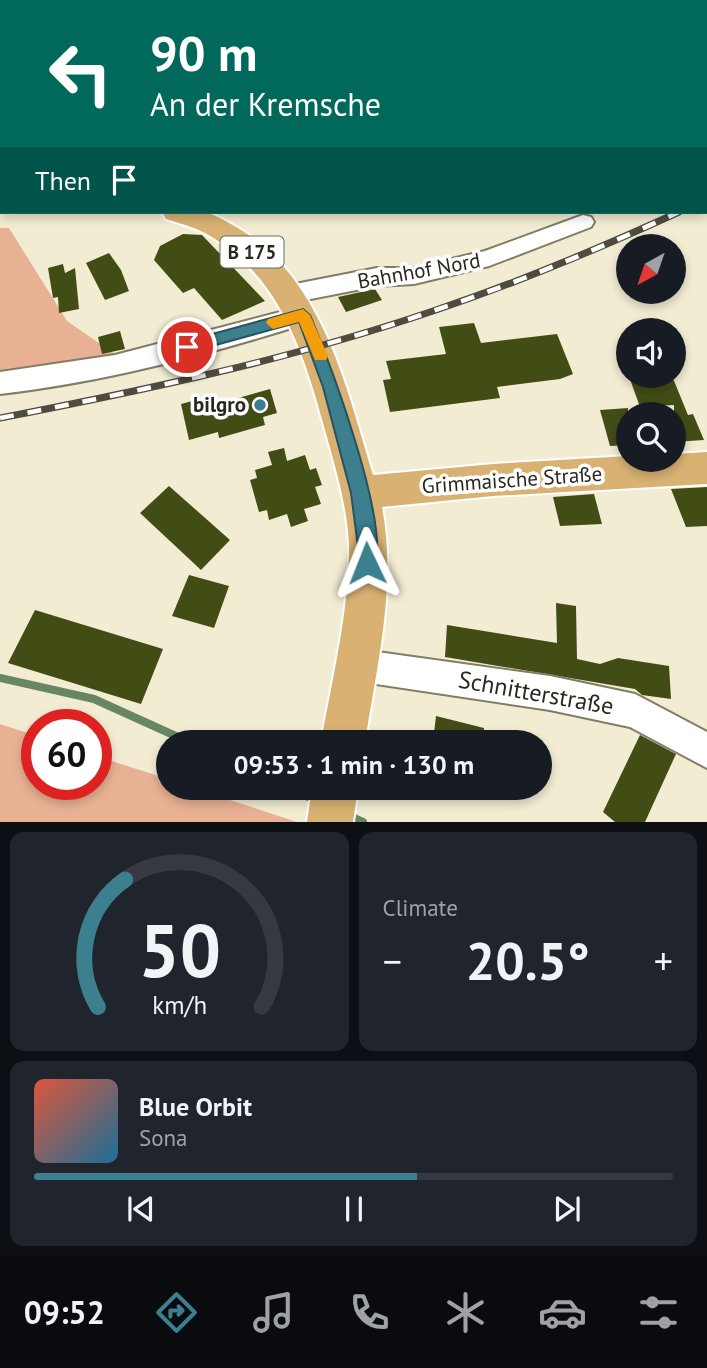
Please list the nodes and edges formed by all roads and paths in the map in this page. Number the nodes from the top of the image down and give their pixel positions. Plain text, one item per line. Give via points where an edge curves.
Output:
1 (181, 214) edge
2 (583, 222) dead end
3 (297, 304) junction
4 (0, 383) edge
5 (707, 468) edge
6 (360, 493) junction
7 (356, 665) junction
8 (345, 730) edge
9 (707, 751) edge

1 - 3 main road, B 175 via 239,241 265,264
2 - 3 street, Bahnhof Nord via 489,258 414,276 377,277
3 - 4 street, Bahnhof Nord via 138,360
3 - 6 main road, B 175 via 331,387
5 - 6 main road, Grimmaische Straße
6 - 7 main road via 367,563
7 - 8 main road
7 - 9 street, Schnitterstraße via 550,693 635,711

